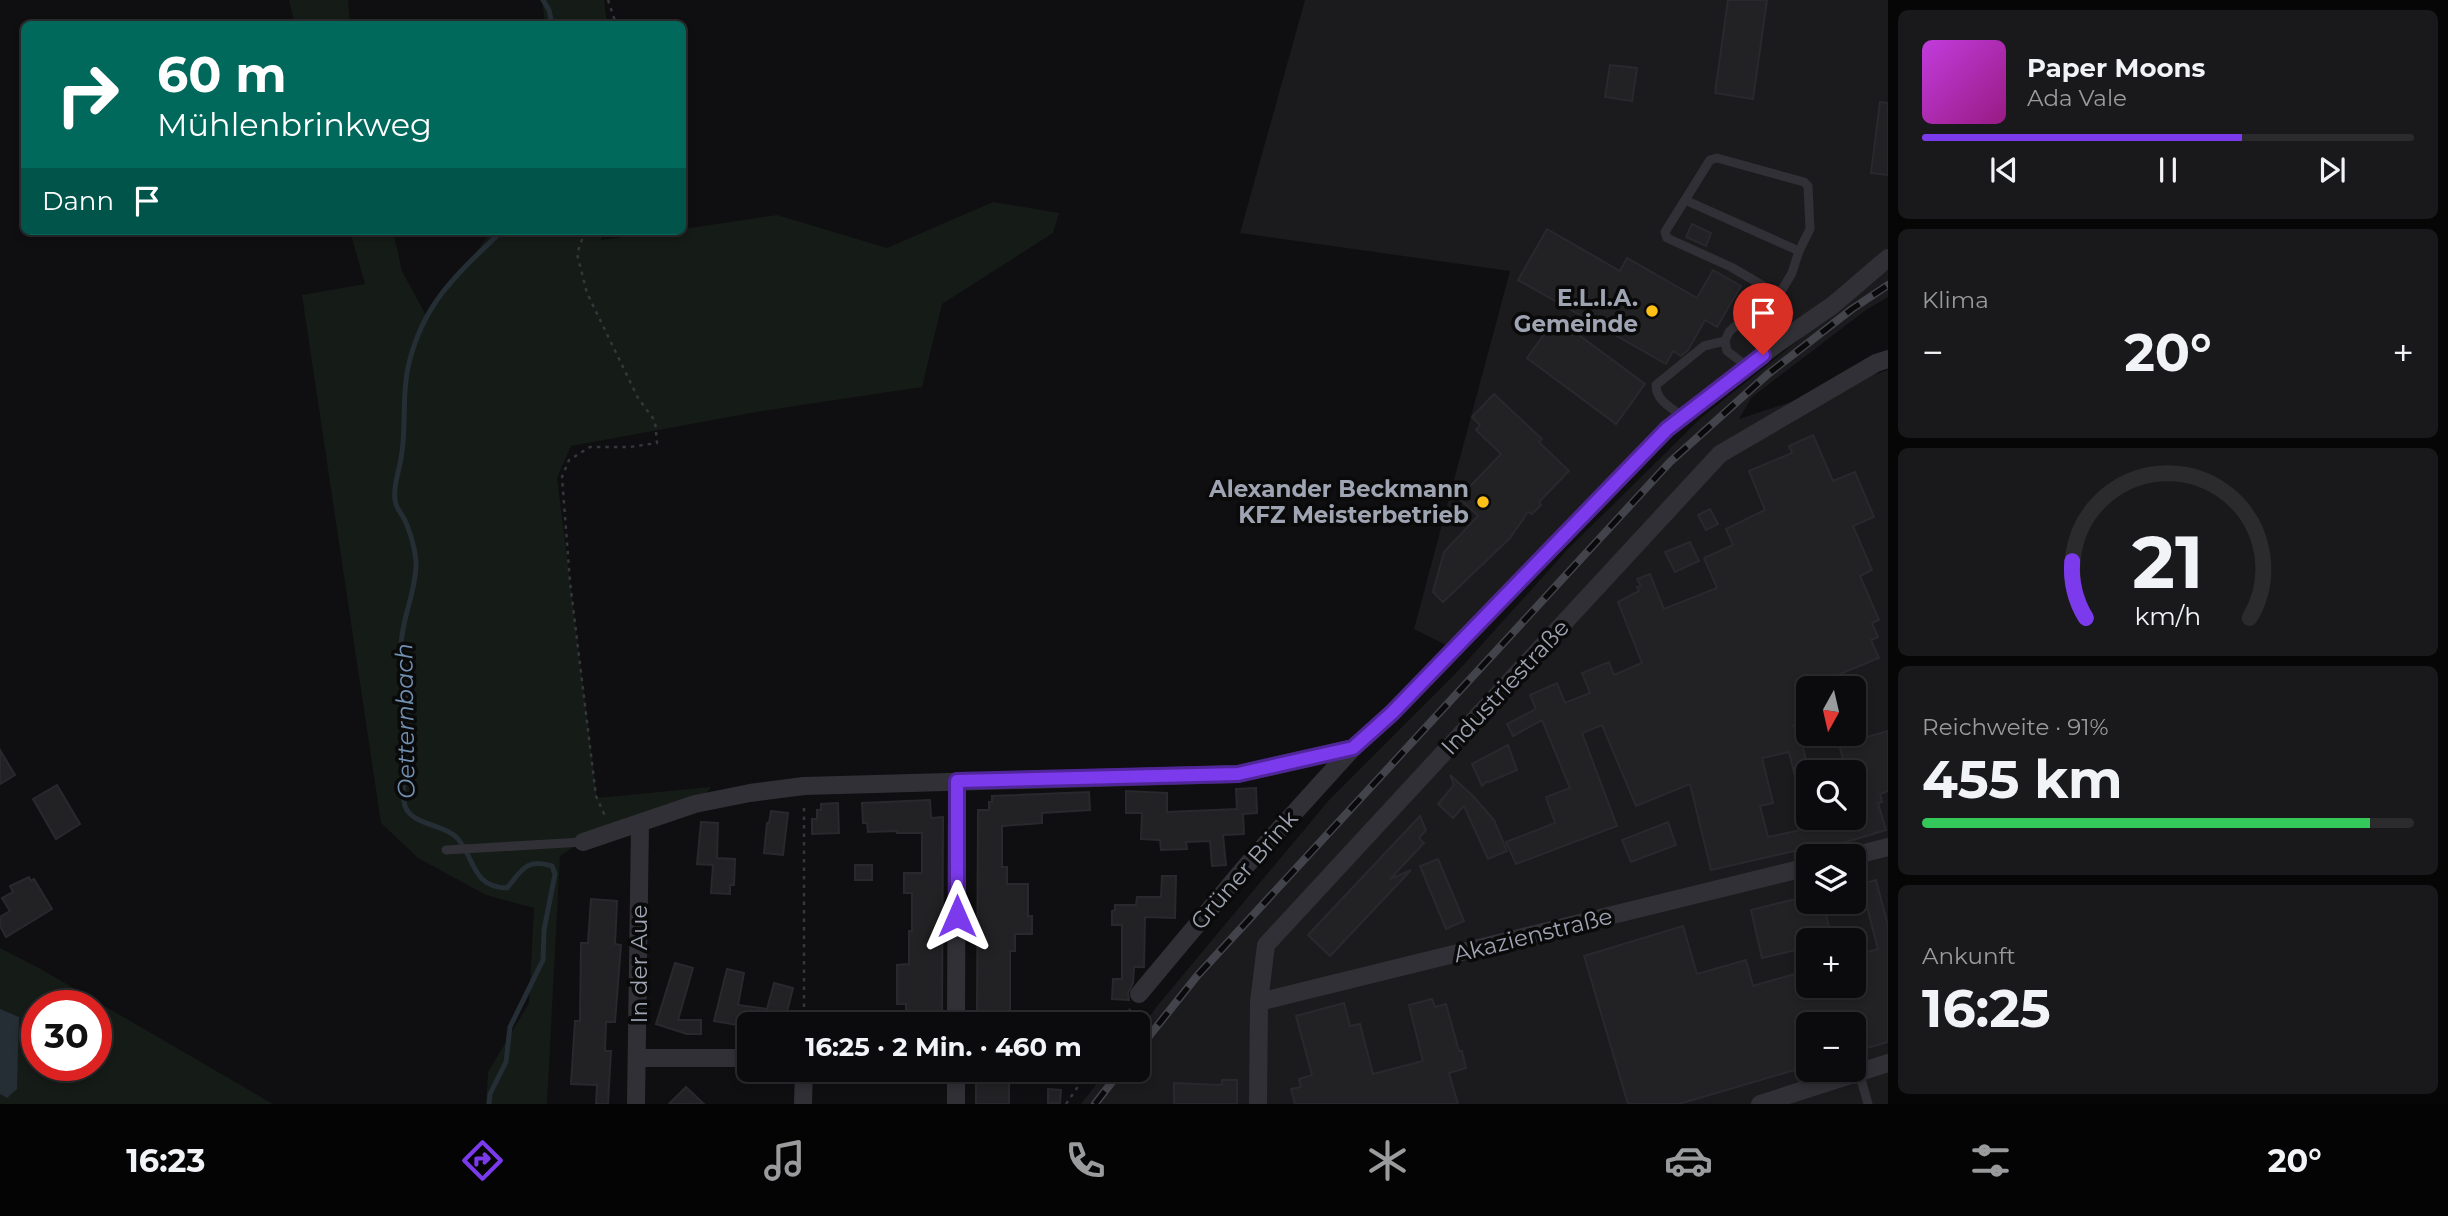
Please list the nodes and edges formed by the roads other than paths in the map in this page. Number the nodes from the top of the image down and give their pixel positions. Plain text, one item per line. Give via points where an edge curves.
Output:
1 (1685, 200) junction
2 (1799, 251) junction
3 (1888, 258) edge
4 (1779, 295) junction
5 (1725, 341) junction
6 (1888, 359) edge
7 (1748, 367) junction
8 (1683, 417) junction
9 (1353, 748) junction
10 (957, 781) junction
11 (640, 824) junction
12 (583, 842) joint
13 (1888, 847) edge
14 (446, 850) dead end
15 (1866, 853) edge
16 (1796, 870) edge
17 (1139, 995) dead end
18 (1259, 1002) junction
19 (956, 1012) edge
20 (638, 1058) junction
21 (737, 1058) edge
22 (1888, 1063) edge
23 (1866, 1070) edge
24 (804, 1082) edge
25 (956, 1082) edge
26 (1828, 1082) edge
27 (1862, 1082) edge
28 (636, 1104) edge
29 (803, 1104) edge
30 (956, 1104) edge
31 (1258, 1104) edge
32 (1760, 1104) edge
33 (1868, 1104) edge

1 - 2 lane
1 - 2 lane via 1710,160 1717,158 1804,182 1810,229
1 - 4 lane via 1665,232 1667,238
2 - 4 lane
3 - 7 street, Grüner Brink
4 - 5 lane via 1752,310
5 - 7 lane via 1727,351
5 - 8 lane via 1704,346 1656,384 1663,403
6 - 18 street, Industriestraße via 1720,454 1266,946
7 - 8 street, Grüner Brink
8 - 9 street, Grüner Brink
9 - 10 street via 1238,774
9 - 17 street, Grüner Brink
10 - 11 street via 804,786 750,793 695,804
10 - 19 street
11 - 12 street
11 - 20 street, In der Aue
12 - 14 lane
13 - 15 street
16 - 18 street, Akazienstraße
18 - 31 street, Industriestraße
20 - 21 street
20 - 28 street, In der Aue
22 - 23 street
24 - 29 street
25 - 30 street
26 - 32 street
27 - 33 lane

